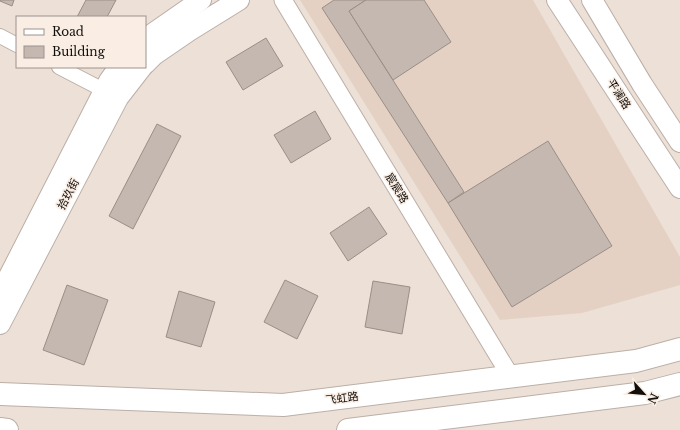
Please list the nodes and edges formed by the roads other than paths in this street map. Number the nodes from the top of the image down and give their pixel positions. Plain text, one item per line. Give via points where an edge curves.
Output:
1 (201, 0) edge
2 (239, 0) edge
3 (283, 0) edge
4 (557, 0) edge
5 (592, 0) edge
6 (0, 36) edge
7 (146, 38) edge
8 (16, 44) edge
9 (146, 63) edge
10 (61, 68) edge
11 (118, 68) edge
12 (141, 68) edge
13 (112, 94) junction
14 (680, 142) edge
15 (680, 188) edge
16 (0, 294) edge
17 (0, 324) edge
18 (680, 349) edge
19 (510, 377) junction
20 (680, 384) edge
21 (0, 394) edge
22 (0, 429) edge
23 (7, 430) edge
24 (348, 430) edge

1 - 7 main road
2 - 9 main road via 189,31
3 - 19 street, 宸宸路
4 - 15 main road, 平澜路
5 - 14 main road
6 - 8 street
10 - 13 street
11 - 13 main road, 拾玖街 via 109,81
12 - 13 main road, 拾玖街
13 - 16 main road, 拾玖街
13 - 17 main road, 拾玖街
18 - 19 main road, 飞虹路 via 636,361
19 - 21 main road, 飞虹路 via 283,405
20 - 24 main road via 645,393
22 - 23 main road

